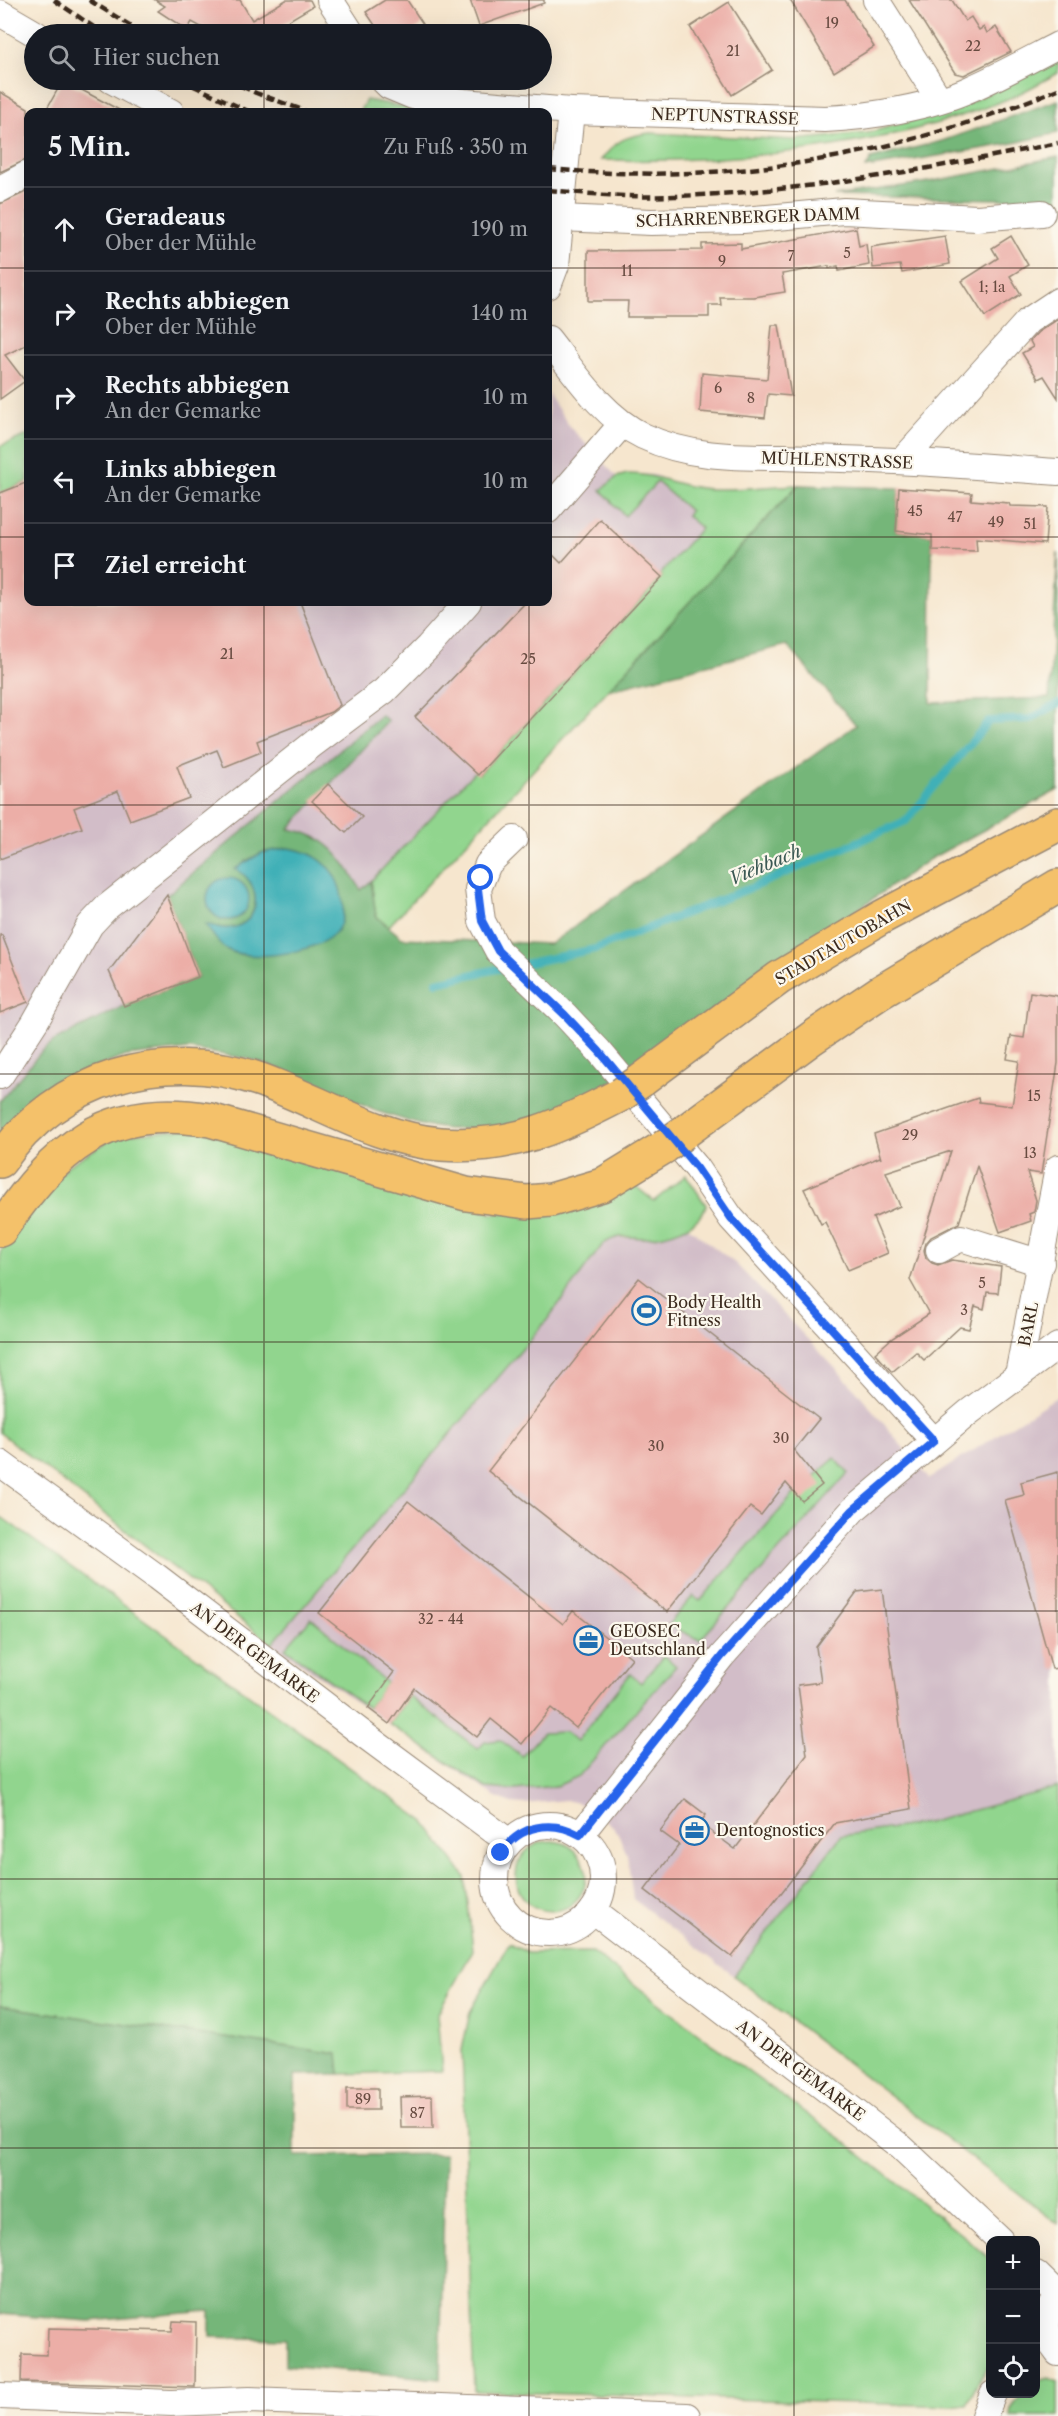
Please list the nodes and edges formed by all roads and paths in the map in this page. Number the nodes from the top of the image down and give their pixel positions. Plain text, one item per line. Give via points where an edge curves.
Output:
1 (330, 0) edge
2 (876, 0) edge
3 (0, 13) edge
4 (346, 24) edge
5 (24, 27) edge
6 (1058, 45) edge
7 (126, 90) edge
8 (398, 90) edge
9 (939, 99) junction
10 (153, 108) edge
11 (539, 108) edge
12 (552, 109) edge
13 (571, 111) junction
14 (24, 176) edge
15 (0, 189) edge
16 (1042, 213) dead end
17 (561, 218) junction
18 (552, 276) edge
19 (1058, 302) edge
20 (552, 344) edge
21 (622, 424) junction
22 (902, 461) junction
23 (1058, 472) edge
24 (552, 505) edge
25 (464, 606) edge
26 (1058, 824) edge
27 (514, 839) dead end
28 (1058, 886) edge
29 (0, 1076) edge
30 (0, 1161) edge
31 (1058, 1168) edge
32 (0, 1230) edge
33 (939, 1250) dead end
34 (1041, 1263) junction
35 (1058, 1346) edge
36 (1018, 1375) junction
37 (934, 1441) junction
38 (0, 1463) edge
39 (580, 1835) junction
40 (509, 1842) junction
41 (592, 1910) junction
42 (995, 2236) edge
43 (1040, 2279) edge
44 (1058, 2296) edge
45 (1048, 2351) edge
46 (0, 2396) edge
47 (991, 2398) edge
48 (171, 2410) edge
49 (420, 2411) edge
50 (687, 2416) edge
51 (984, 2416) edge

1 - 4 street
2 - 9 street
3 - 5 street
6 - 9 street, NEPTUNSTRASSE via 968,90
7 - 10 street
8 - 11 street, NEPTUNSTRASSE via 413,96
9 - 13 street, NEPTUNSTRASSE via 860,117 825,119
12 - 13 street, NEPTUNSTRASSE
13 - 17 street
14 - 15 street
16 - 17 street, SCHARRENBERGER DAMM via 977,218 844,211 743,220 651,222
17 - 18 street
19 - 22 street via 1028,321
20 - 21 street, MÜHLENSTRASSE via 596,400
21 - 22 street, MÜHLENSTRASSE via 666,446 698,454
21 - 24 street
22 - 23 street, MÜHLENSTRASSE
25 - 29 street via 384,691 107,907 90,925
26 - 30 highway, STADTAUTOBAHN via 882,917 778,978 632,1087 543,1132 486,1143 439,1143 359,1122 250,1077 210,1068 162,1067 120,1074 77,1092 41,1116
27 - 37 street via 488,864 478,889 482,921 498,951 599,1051 697,1168 731,1218
28 - 32 highway via 879,993 673,1140 602,1185 551,1200 527,1202 466,1194 210,1120 185,1115 141,1118 107,1128 72,1146 41,1175
31 - 34 street, BARL
33 - 34 street via 961,1238
34 - 36 street, BARL
35 - 36 street
36 - 37 street
37 - 39 street via 853,1510 745,1630
38 - 40 street, AN DER GEMARKE
39 - 40 street via 568,1828 543,1825 520,1833
39 - 41 street via 595,1850 601,1866 603,1880
40 - 41 street via 497,1864 495,1879 504,1909 515,1922 531,1929 561,1931 575,1926
41 - 42 street, AN DER GEMARKE via 901,2147
43 - 44 street
44 - 45 street via 1046,2322
46 - 48 street
47 - 51 street
48 - 49 street via 249,2400
49 - 50 street

